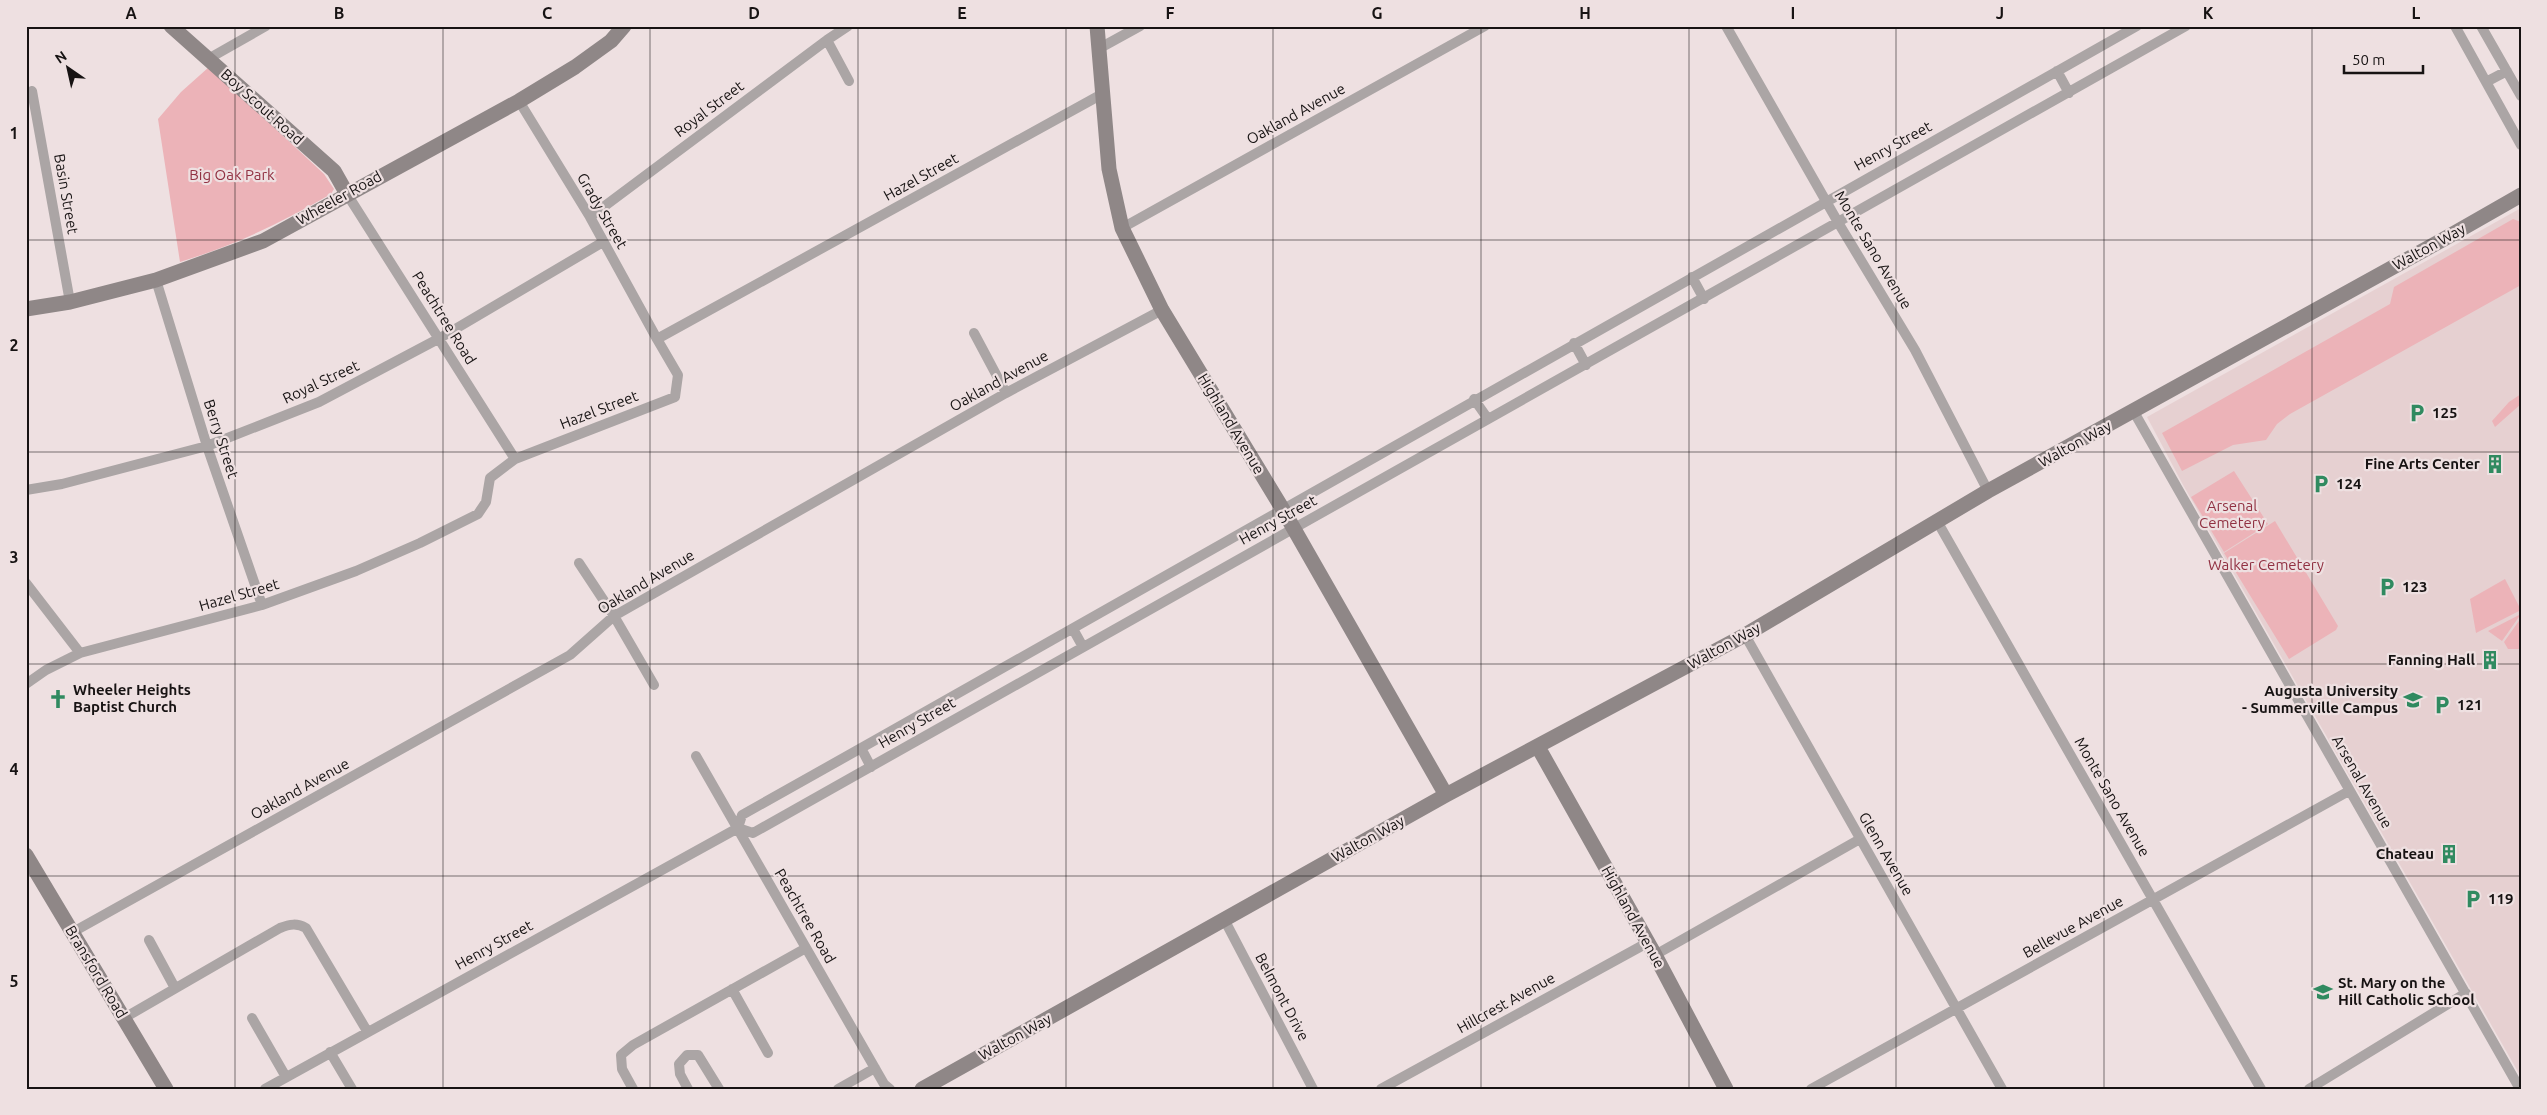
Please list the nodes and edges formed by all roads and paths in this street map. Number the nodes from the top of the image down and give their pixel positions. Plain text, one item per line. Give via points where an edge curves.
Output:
1 (170, 26) edge
2 (266, 26) edge
3 (624, 26) edge
4 (848, 26) edge
5 (1097, 26) edge
6 (1140, 26) edge
7 (1486, 26) edge
8 (1740, 26) edge
9 (2137, 26) edge
10 (2186, 26) edge
11 (2454, 26) edge
12 (2481, 26) edge
13 (1728, 29) edge
14 (827, 40) junction
15 (1100, 48) junction
16 (208, 59) junction
17 (2057, 71) junction
18 (2507, 71) junction
19 (849, 81) dead end
20 (2486, 82) junction
21 (32, 91) dead end
22 (1104, 93) junction
23 (2068, 93) junction
24 (2521, 96) edge
25 (519, 101) junction
26 (2521, 144) edge
27 (347, 194) junction
28 (2521, 194) edge
29 (1826, 201) junction
30 (590, 218) junction
31 (1839, 224) junction
32 (1122, 228) junction
33 (603, 242) junction
34 (1692, 277) junction
35 (156, 280) junction
36 (1704, 299) junction
37 (70, 302) junction
38 (26, 309) edge
39 (1162, 310) junction
40 (974, 333) dead end
41 (440, 338) junction
42 (657, 339) junction
43 (1574, 344) junction
44 (1586, 365) junction
45 (1006, 393) junction
46 (1474, 399) junction
47 (2134, 412) junction
48 (1488, 419) junction
49 (207, 446) junction
50 (515, 459) junction
51 (26, 490) edge
52 (1988, 491) junction
53 (1282, 508) junction
54 (1937, 521) junction
55 (1293, 528) junction
56 (578, 563) dead end
57 (26, 583) edge
58 (262, 605) junction
59 (614, 616) junction
60 (1073, 629) junction
61 (1744, 635) junction
62 (1083, 647) junction
63 (80, 653) junction
64 (26, 684) edge
65 (654, 685) dead end
66 (1538, 746) junction
67 (861, 748) junction
68 (696, 756) dead end
69 (871, 767) junction
70 (2349, 791) junction
71 (1446, 795) junction
72 (738, 828) junction
73 (1860, 839) junction
74 (26, 855) edge
75 (2153, 899) junction
76 (1224, 919) junction
77 (73, 932) junction
78 (148, 940) dead end
79 (806, 948) junction
80 (1651, 949) junction
81 (175, 988) junction
82 (732, 989) junction
83 (2466, 993) junction
84 (1957, 1008) junction
85 (124, 1018) junction
86 (252, 1018) dead end
87 (367, 1031) junction
88 (330, 1052) junction
89 (768, 1053) dead end
90 (875, 1068) junction
91 (286, 1077) junction
92 (166, 1089) edge
93 (265, 1089) edge
94 (352, 1089) edge
95 (633, 1089) edge
96 (688, 1089) edge
97 (719, 1089) edge
98 (838, 1089) edge
99 (890, 1089) edge
100 (922, 1089) edge
101 (1313, 1089) edge
102 (1380, 1089) edge
103 (1726, 1089) edge
104 (1811, 1089) edge
105 (2002, 1089) edge
106 (2261, 1089) edge
107 (2309, 1089) edge
108 (2520, 1089) edge

1 - 16 main road, Boy Scout Road
2 - 16 street
3 - 25 main road, Wheeler Road via 610,41
4 - 14 street, Royal Street
5 - 15 main road, Highland Avenue
6 - 15 street
7 - 32 street, Oakland Avenue
8 - 13 street
9 - 17 street, Henry Street
10 - 23 street, Henry Street
11 - 20 street
12 - 18 street
13 - 29 street, Monte Sano Avenue
14 - 19 street
14 - 30 street, Royal Street
15 - 22 main road, Highland Avenue
16 - 27 main road, Boy Scout Road via 334,172
17 - 23 street
17 - 29 street, Henry Street
18 - 20 street
18 - 24 street
20 - 26 street
21 - 37 street, Basin Street
22 - 32 main road, Highland Avenue via 1109,169
22 - 42 street, Hazel Street
23 - 31 street, Henry Street
25 - 27 main road, Wheeler Road
25 - 30 street, Grady Street
27 - 35 main road, Wheeler Road via 263,241
27 - 41 street, Peachtree Road
28 - 47 main road, Walton Way
29 - 31 street, Monte Sano Avenue
29 - 34 street, Henry Street
30 - 33 street, Grady Street
31 - 36 street, Henry Street
31 - 52 street, Monte Sano Avenue via 1915,350
32 - 39 main road, Highland Avenue
33 - 41 street, Royal Street
33 - 42 street, Grady Street
34 - 36 street
34 - 43 street, Henry Street
35 - 37 main road, Wheeler Road
35 - 49 street, Berry Street
36 - 44 street, Henry Street
37 - 38 main road, Wheeler Road
39 - 45 street, Oakland Avenue
39 - 53 main road, Highland Avenue
40 - 45 street
41 - 49 street, Royal Street via 319,402
41 - 50 street, Peachtree Road
42 - 50 street, Hazel Street via 678,375 675,397
43 - 44 street
43 - 46 street, Henry Street
44 - 48 street, Henry Street
45 - 59 street, Oakland Avenue
46 - 48 street
46 - 53 street, Henry Street
47 - 52 main road, Walton Way
47 - 70 street, Arsenal Avenue
48 - 55 street, Henry Street
49 - 51 street, Royal Street via 62,484
49 - 58 street, Berry Street
50 - 58 street, Hazel Street via 490,478 486,502 478,514 356,571
52 - 54 main road, Walton Way
53 - 55 main road, Highland Avenue
53 - 60 street, Henry Street
54 - 61 main road, Walton Way
54 - 75 street, Monte Sano Avenue
55 - 62 street, Henry Street
55 - 71 main road, Highland Avenue
56 - 59 street
57 - 63 street
58 - 63 street, Hazel Street
59 - 65 street
59 - 77 street, Oakland Avenue via 570,655
60 - 62 street
60 - 67 street, Henry Street
61 - 66 main road, Walton Way
61 - 73 street, Glenn Avenue
62 - 69 street, Henry Street
63 - 64 street, Hazel Street
66 - 71 main road, Walton Way
66 - 80 main road, Highland Avenue
67 - 69 street, Henry Street
67 - 72 street, Henry Street via 742,815
68 - 72 street, Peachtree Road
69 - 72 street, Henry Street via 753,834
70 - 75 street, Bellevue Avenue
70 - 83 street, Arsenal Avenue
71 - 76 main road, Walton Way
72 - 79 street, Peachtree Road
72 - 87 street, Henry Street
73 - 80 street, Hillcrest Avenue
73 - 84 street, Glenn Avenue
74 - 77 main road, Bransford Road
75 - 84 street, Bellevue Avenue
75 - 106 street, Monte Sano Avenue
76 - 100 main road, Walton Way
76 - 101 street, Belmont Drive
77 - 85 main road, Bransford Road
78 - 81 street
79 - 82 street
79 - 90 street, Peachtree Road
80 - 102 street, Hillcrest Avenue
80 - 103 main road, Highland Avenue
81 - 85 street
81 - 87 street via 280,928 299,924 306,928
82 - 89 street
82 - 95 street via 621,1055 622,1069
83 - 107 street
83 - 108 street, Arsenal Avenue
84 - 104 street, Bellevue Avenue
84 - 105 street, Glenn Avenue
85 - 92 main road, Bransford Road
86 - 91 street
87 - 88 street, Henry Street
88 - 91 street, Henry Street
88 - 94 street
90 - 98 street
90 - 99 street, Peachtree Road
91 - 93 street, Henry Street
96 - 97 street via 679,1064 687,1055 698,1055

